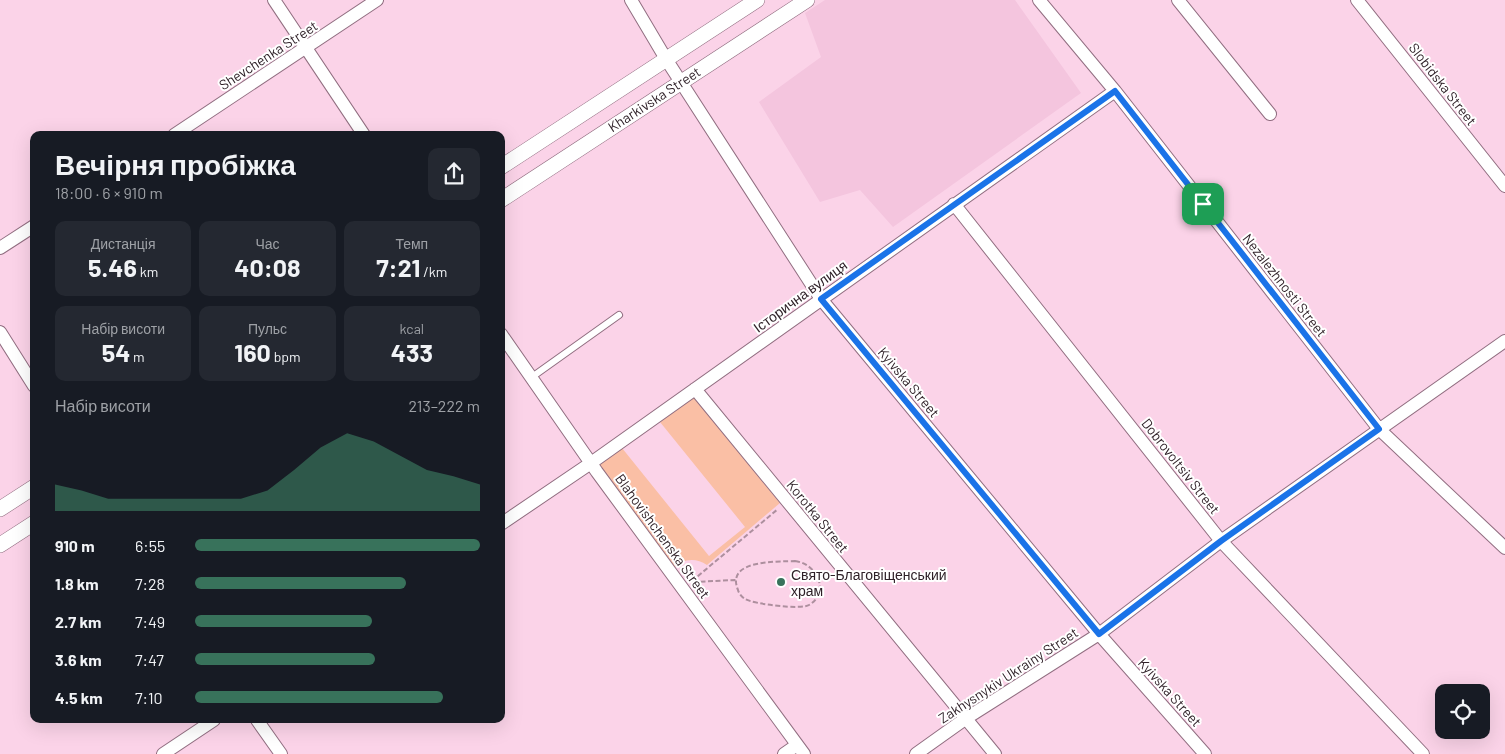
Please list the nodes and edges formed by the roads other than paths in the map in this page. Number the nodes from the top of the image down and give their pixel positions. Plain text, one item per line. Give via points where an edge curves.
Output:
1 (274, 0) edge
2 (378, 0) edge
3 (631, 0) edge
4 (757, 0) edge
5 (806, 0) edge
6 (1039, 0) edge
7 (1178, 0) edge
8 (1358, 0) edge
9 (306, 49) junction
10 (666, 59) junction
11 (681, 81) junction
12 (1115, 91) junction
13 (1270, 114) dead end
14 (180, 131) edge
15 (361, 131) edge
16 (505, 164) edge
17 (1505, 186) edge
18 (505, 197) edge
19 (954, 204) junction
20 (30, 229) edge
21 (0, 248) edge
22 (821, 299) junction
23 (619, 315) dead end
24 (0, 332) edge
25 (505, 340) edge
26 (1505, 342) edge
27 (532, 377) junction
28 (30, 380) edge
29 (695, 389) junction
30 (1379, 429) junction
31 (591, 463) junction
32 (30, 490) edge
33 (0, 509) edge
34 (505, 521) edge
35 (30, 526) edge
36 (1221, 541) junction
37 (0, 545) edge
38 (1505, 548) edge
39 (1099, 634) junction
40 (965, 719) junction
41 (210, 723) edge
42 (259, 723) edge
43 (800, 750) edge
44 (164, 754) edge
45 (281, 754) edge
46 (784, 754) edge
47 (916, 754) edge
48 (995, 754) edge
49 (1205, 754) edge
50 (1423, 754) edge

1 - 9 street
2 - 9 street, Shevchenka Street
3 - 10 street, Kyivska Street
4 - 10 street, Kharkivska Street
5 - 11 street, Kharkivska Street
6 - 12 street, Nezalezhnosti Street
7 - 13 street
8 - 17 street, Slobidska Street
9 - 14 street, Shevchenka Street
9 - 15 street
10 - 11 street, Kyivska Street
10 - 16 street, Kharkivska Street
11 - 18 street, Kharkivska Street
11 - 22 street, Kyivska Street
12 - 19 street, Історична вулиця
12 - 30 street, Nezalezhnosti Street
19 - 22 street, Історична вулиця
19 - 36 street, Dobrovoltsiv Street
20 - 21 street
22 - 29 street, Історична вулиця
22 - 39 street, Kyivska Street
23 - 27 lane
24 - 28 street
25 - 27 street, Blahovishchenska Street
26 - 30 street, Zakhysnykiv Ukrainy Street
27 - 31 street, Blahovishchenska Street
29 - 31 street, Історична вулиця
29 - 40 street, Korotka Street
30 - 36 street, Zakhysnykiv Ukrainy Street
30 - 38 street, Nezalezhnosti Street
31 - 34 street, Історична вулиця
31 - 43 street, Blahovishchenska Street
32 - 33 street
35 - 37 street
36 - 39 street, Zakhysnykiv Ukrainy Street
36 - 50 street, Dobrovoltsiv Street
39 - 40 street, Zakhysnykiv Ukrainy Street
39 - 49 street, Kyivska Street
40 - 47 street, Zakhysnykiv Ukrainy Street
40 - 48 street, Korotka Street
41 - 44 street
42 - 45 street
43 - 46 street

